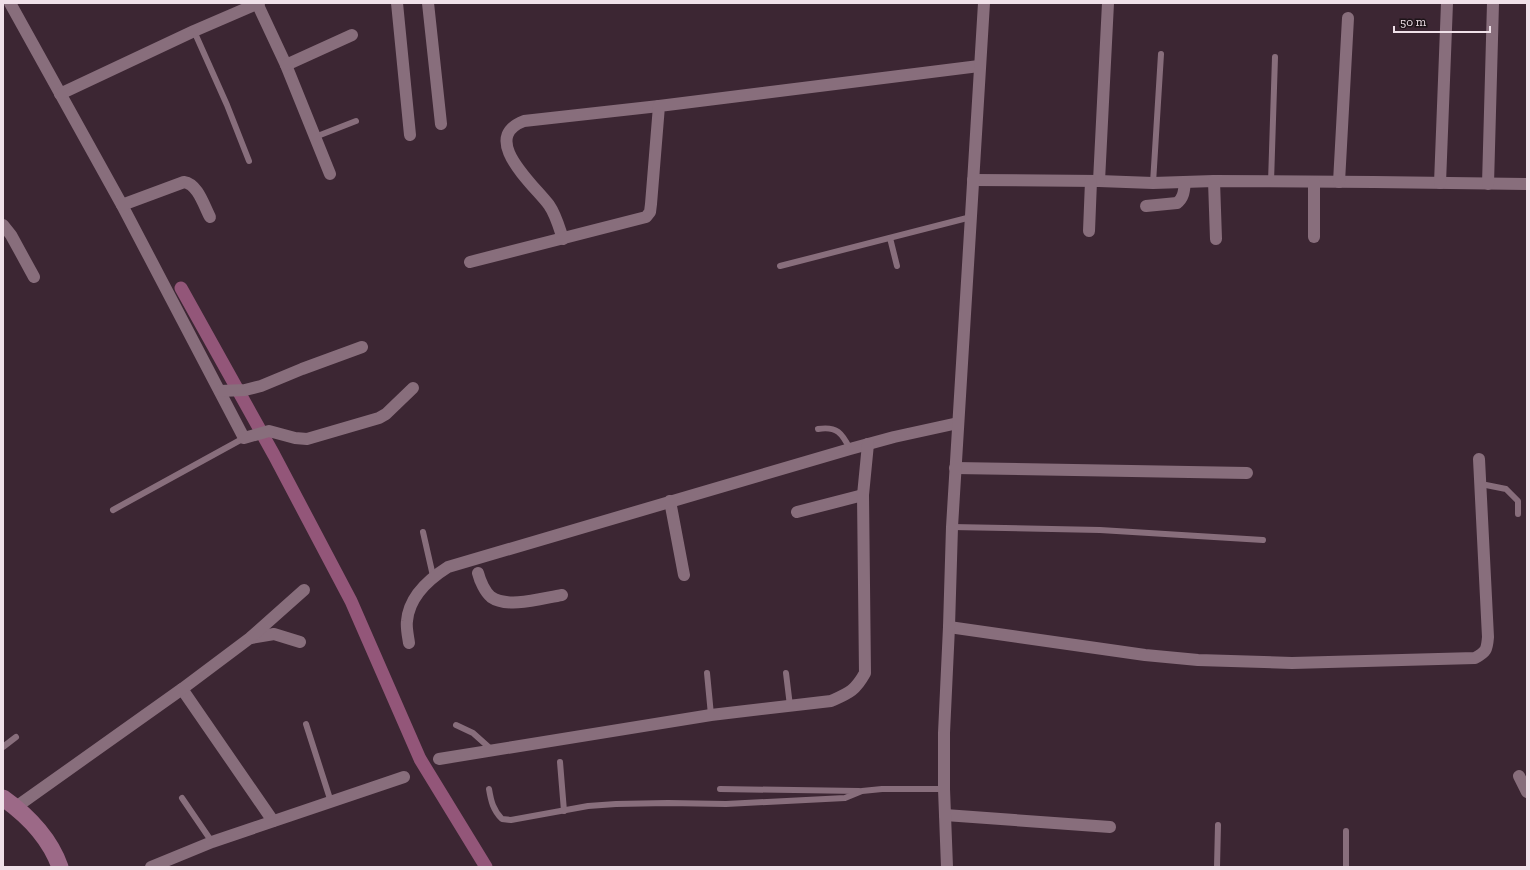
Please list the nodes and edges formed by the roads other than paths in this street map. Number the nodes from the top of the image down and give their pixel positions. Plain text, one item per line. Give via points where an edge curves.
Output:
1 (10, 3) edge
2 (258, 3) edge
3 (397, 3) edge
4 (428, 3) edge
5 (984, 3) edge
6 (1108, 3) edge
7 (1447, 3) edge
8 (1493, 3) edge
9 (1348, 18) dead end
10 (194, 31) junction
11 (352, 35) dead end
12 (1161, 54) dead end
13 (1275, 57) dead end
14 (286, 65) junction
15 (980, 66) junction
16 (60, 94) junction
17 (659, 106) junction
18 (356, 121) dead end
19 (441, 124) dead end
20 (410, 135) dead end
21 (315, 137) junction
22 (249, 160) dead end
23 (330, 174) dead end
24 (973, 180) junction
25 (1095, 181) junction
26 (1185, 182) junction
27 (1214, 182) junction
28 (1271, 182) junction
29 (1314, 182) junction
30 (1340, 182) junction
31 (1153, 183) junction
32 (1440, 183) junction
33 (1488, 184) junction
34 (1527, 184) edge
35 (122, 205) junction
36 (1146, 206) dead end
37 (210, 217) dead end
38 (971, 217) junction
39 (3, 225) edge
40 (1089, 232) dead end
41 (1314, 236) dead end
42 (563, 238) junction
43 (890, 238) junction
44 (1216, 238) dead end
45 (470, 262) dead end
46 (780, 266) dead end
47 (897, 266) dead end
48 (34, 277) dead end
49 (362, 347) dead end
50 (413, 388) dead end
51 (223, 391) junction
52 (958, 423) junction
53 (818, 429) dead end
54 (248, 437) junction
55 (868, 444) junction
56 (850, 449) junction
57 (1479, 459) dead end
58 (955, 468) junction
59 (1247, 473) dead end
60 (1481, 484) junction
61 (863, 496) junction
62 (670, 501) junction
63 (114, 510) dead end
64 (797, 512) dead end
65 (1518, 514) dead end
66 (952, 527) junction
67 (423, 532) dead end
68 (1264, 540) dead end
69 (476, 565) junction
70 (684, 575) dead end
71 (433, 576) junction
72 (304, 590) dead end
73 (562, 595) dead end
74 (949, 627) junction
75 (250, 638) junction
76 (300, 642) dead end
77 (409, 643) dead end
78 (708, 672) dead end
79 (786, 673) dead end
80 (182, 689) junction
81 (790, 706) junction
82 (711, 715) junction
83 (306, 724) dead end
84 (456, 725) dead end
85 (16, 737) dead end
86 (3, 747) edge
87 (492, 750) junction
88 (439, 759) dead end
89 (560, 762) dead end
90 (1519, 776) dead end
91 (404, 777) dead end
92 (489, 789) dead end
93 (720, 789) dead end
94 (944, 789) junction
95 (862, 791) junction
96 (1527, 792) edge
97 (182, 798) dead end
98 (10, 802) edge
99 (331, 802) junction
100 (564, 812) junction
101 (945, 815) junction
102 (273, 821) junction
103 (1218, 826) dead end
104 (1110, 827) dead end
105 (1346, 831) dead end
106 (212, 842) junction
107 (60, 867) edge
108 (151, 867) edge
109 (947, 867) edge
110 (1217, 867) edge
111 (1346, 867) edge

1 - 16 street
2 - 10 street
2 - 14 street
3 - 20 street
4 - 19 street
5 - 15 street
6 - 25 street
7 - 32 street
8 - 33 street
9 - 30 street
10 - 16 street
10 - 22 lane
11 - 14 street
12 - 31 lane
13 - 28 lane
14 - 21 street
15 - 17 street
15 - 24 street
16 - 35 street
17 - 42 street via 650,212 646,217
17 - 42 street via 524,121 515,124 509,131 507,149 550,206
18 - 21 lane
21 - 23 street
24 - 25 street
24 - 38 street
25 - 31 street
25 - 40 street
26 - 27 street
26 - 31 street
26 - 36 street via 1183,195 1177,203
27 - 28 street
27 - 44 street
28 - 29 street
29 - 30 street
29 - 41 street
30 - 32 street
32 - 33 street
33 - 34 street
35 - 37 street via 184,182 195,187
35 - 51 street
38 - 43 lane
38 - 52 street
39 - 48 street
42 - 45 street
43 - 46 lane
43 - 47 lane
49 - 51 street via 261,386
50 - 54 street via 379,418 307,439 269,431
51 - 54 street
52 - 55 street
52 - 58 street
53 - 56 lane via 828,427 838,431
54 - 63 lane
55 - 56 street
55 - 61 street
56 - 62 street
57 - 60 street
58 - 59 street
58 - 66 street
60 - 65 lane via 1506,489 1518,501
60 - 74 street via 1488,638 1487,648 1483,654 1475,658 1292,663 1198,660 1145,655
61 - 64 street
61 - 81 street via 865,673 858,686 847,694 831,701
62 - 69 street
62 - 70 street
66 - 68 lane via 1100,530
66 - 74 street
67 - 71 lane
69 - 71 street via 448,567
69 - 73 street via 481,582 490,596 501,602 520,602
71 - 77 street via 413,601 407,621
72 - 75 street
74 - 94 street
75 - 76 street via 274,634
75 - 80 street
78 - 82 lane
79 - 81 lane
80 - 98 street
80 - 102 street
81 - 82 street
82 - 87 street
83 - 99 lane
84 - 87 lane via 473,733
85 - 86 lane
87 - 88 street
89 - 100 lane
90 - 96 street
91 - 99 street
92 - 100 lane via 495,812 502,819 511,820
93 - 95 lane
94 - 95 lane
94 - 101 street
95 - 100 lane via 845,798 726,804 616,804 588,806
97 - 106 lane
98 - 107 street via 49,844
99 - 102 street
101 - 104 street
101 - 109 street
102 - 106 street
103 - 110 lane
105 - 111 lane
106 - 108 street

